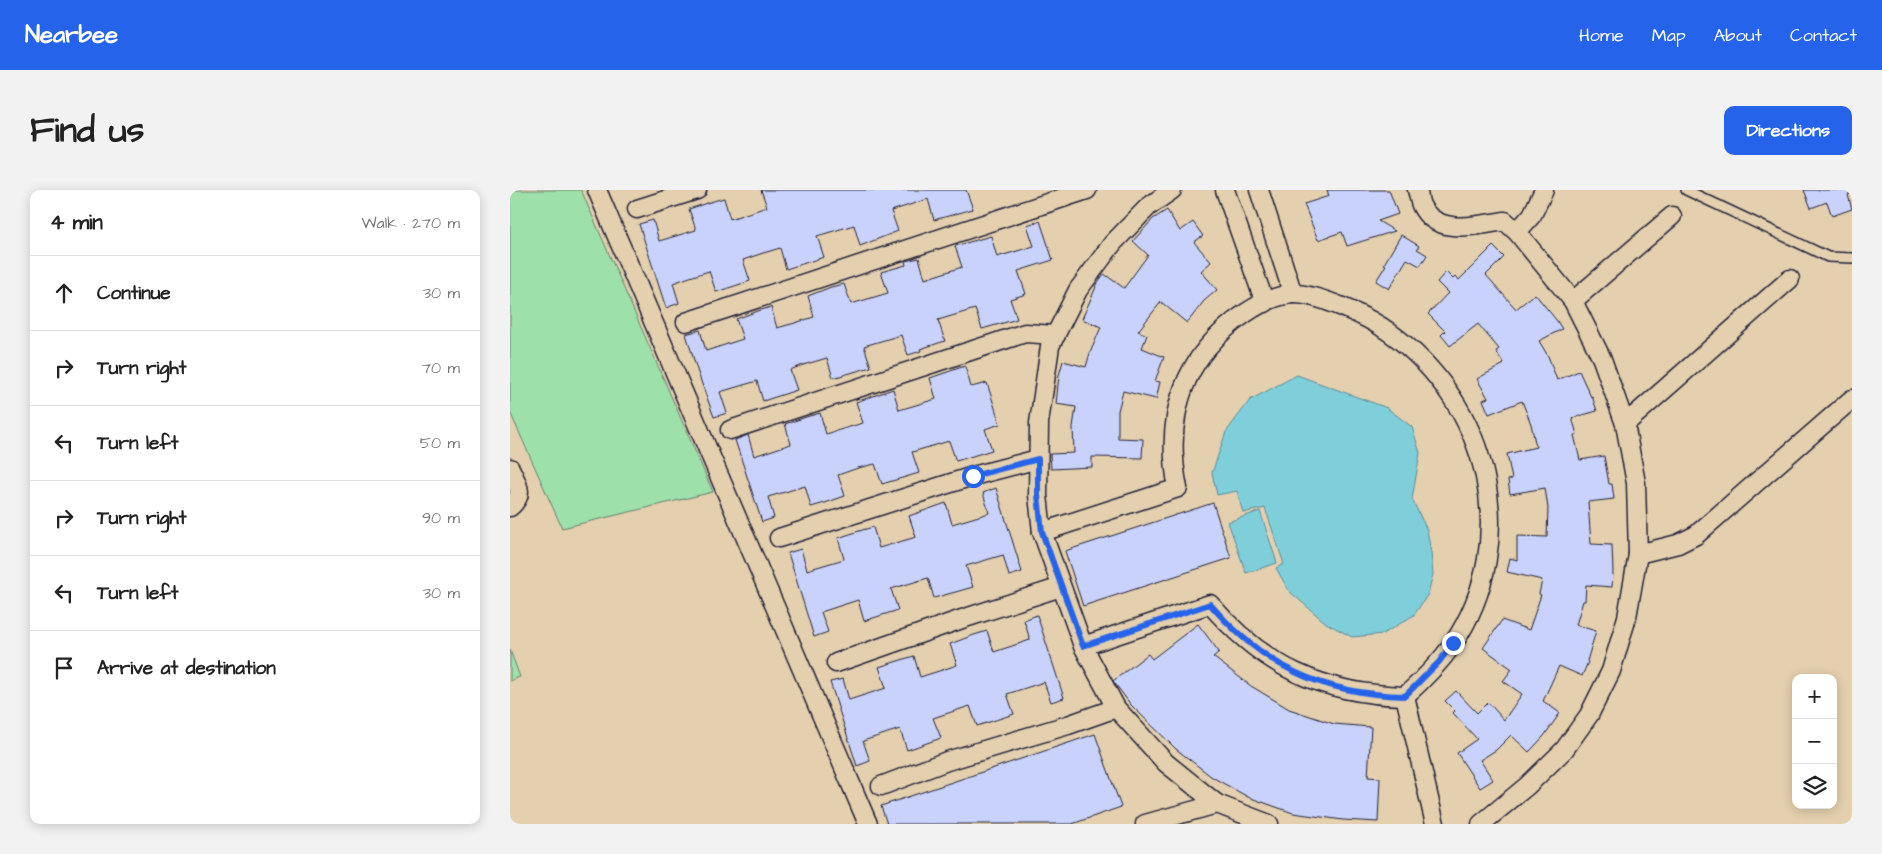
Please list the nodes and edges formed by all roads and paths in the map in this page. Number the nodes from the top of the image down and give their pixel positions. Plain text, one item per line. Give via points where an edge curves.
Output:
1 (597, 190) edge
2 (697, 190) edge
3 (1087, 190) edge
4 (1172, 190) edge
5 (1225, 190) edge
6 (1259, 190) edge
7 (1417, 190) edge
8 (1544, 190) edge
9 (1686, 190) edge
10 (1148, 198) edge
11 (637, 209) dead end
12 (1672, 216) dead end
13 (1517, 232) junction
14 (1851, 259) edge
15 (1790, 279) dead end
16 (1293, 294) junction
17 (1574, 301) junction
18 (1265, 303) junction
19 (686, 322) dead end
20 (1056, 335) junction
21 (1852, 399) edge
22 (1625, 424) junction
23 (730, 430) dead end
24 (1038, 459) junction
25 (510, 468) edge
26 (510, 507) edge
27 (1042, 532) junction
28 (779, 538) dead end
29 (1638, 554) junction
30 (1061, 587) junction
31 (1083, 646) junction
32 (836, 663) dead end
33 (1405, 696) junction
34 (1116, 708) junction
35 (881, 786) dead end
36 (1217, 804) junction
37 (868, 824) edge
38 (1145, 824) edge
39 (1269, 824) edge
40 (1435, 824) edge
41 (1481, 824) edge

1 - 37 street
2 - 11 street
3 - 19 street
4 - 10 street
5 - 18 street
6 - 16 street
7 - 13 street via 1421,206 1434,221 1448,226 1506,221
8 - 13 street via 1532,215
9 - 14 lane via 1828,257
10 - 20 street via 1078,290
12 - 17 street
13 - 17 street
15 - 22 street
16 - 18 street
16 - 33 street via 1362,315 1421,357 1464,415 1481,459 1489,530 1487,554 1477,593 1453,643
17 - 22 street via 1602,359
18 - 27 street via 1247,312 1216,338 1203,353 1184,388 1173,427 1178,488
20 - 23 street via 1025,333
20 - 24 street via 1050,346 1039,423
21 - 29 street via 1696,534 1678,544
22 - 29 street via 1636,484
24 - 27 street
24 - 28 street via 973,476
25 - 26 street via 520,490 518,499
27 - 30 street
29 - 41 street via 1627,617 1611,671 1588,715 1564,750
30 - 31 street
30 - 32 street
31 - 33 street via 1210,604 1245,641 1310,680 1381,696
31 - 34 street
33 - 40 street
34 - 35 street via 947,761
34 - 36 street via 1166,763
36 - 38 street
36 - 39 street

